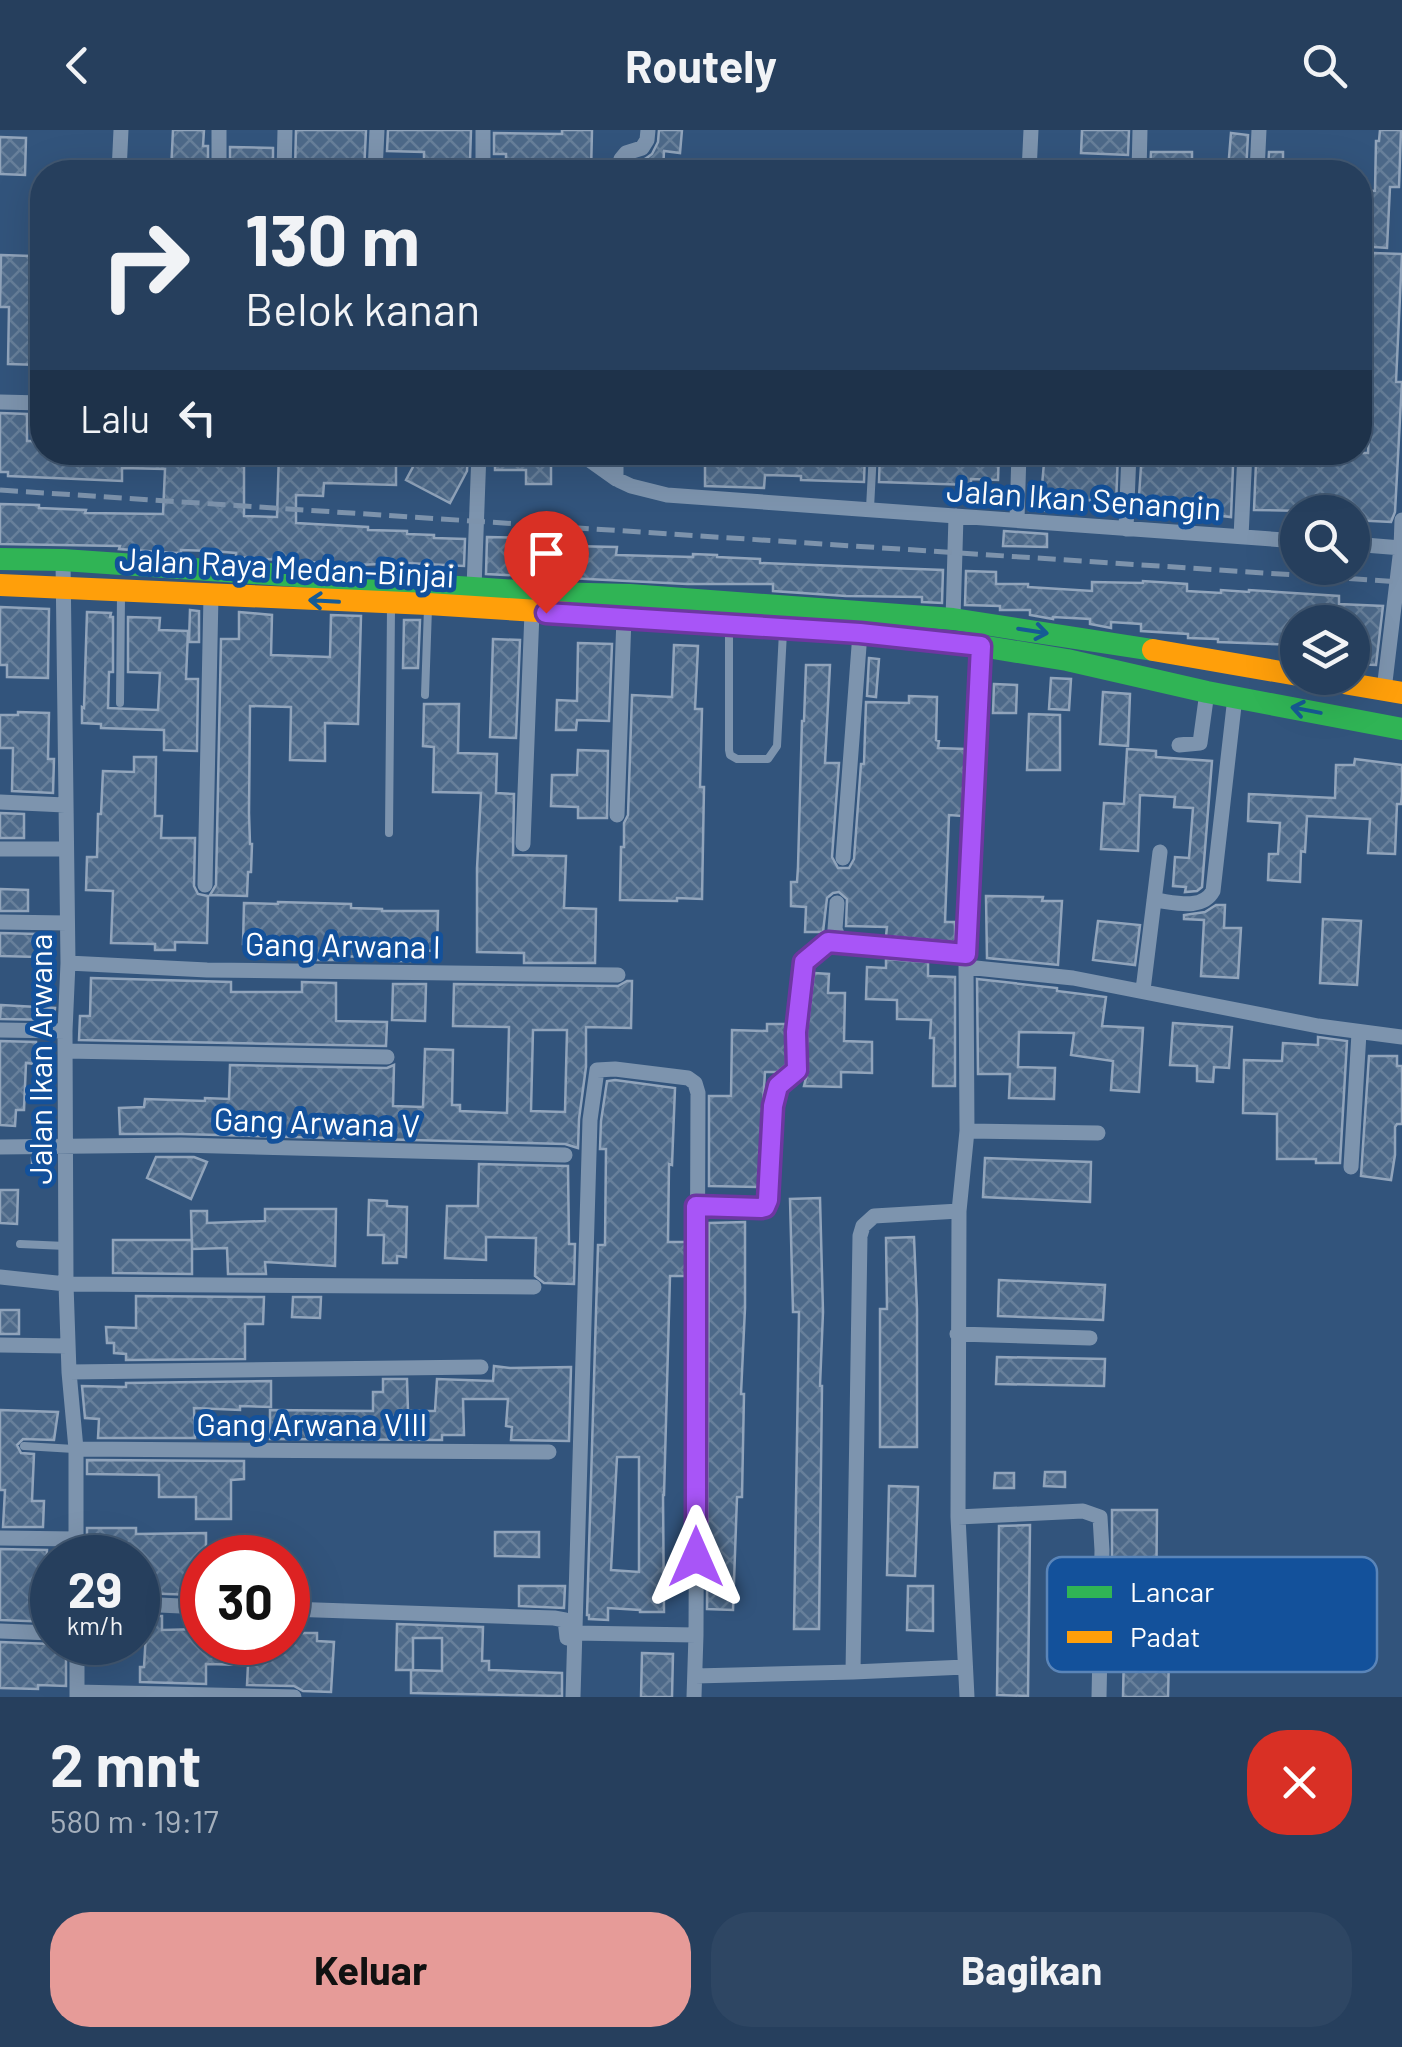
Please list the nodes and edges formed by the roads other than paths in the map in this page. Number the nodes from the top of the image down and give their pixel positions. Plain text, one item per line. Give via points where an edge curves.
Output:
1 (121, 130) edge
2 (220, 130) edge
3 (285, 130) edge
4 (376, 130) edge
5 (484, 130) edge
6 (648, 130) edge
7 (1031, 130) edge
8 (1140, 130) edge
9 (1259, 130) edge
10 (120, 160) edge
11 (219, 160) edge
12 (284, 160) edge
13 (376, 160) edge
14 (483, 160) edge
15 (621, 160) edge
16 (1029, 160) edge
17 (1139, 160) edge
18 (1258, 160) edge
19 (0, 402) edge
20 (30, 403) edge
21 (479, 465) edge
22 (596, 465) edge
23 (616, 465) edge
24 (872, 465) edge
25 (1018, 465) edge
26 (1128, 465) edge
27 (1245, 465) edge
28 (616, 479) junction
29 (870, 510) junction
30 (956, 516) junction
31 (1017, 520) junction
32 (1402, 520) edge
33 (1126, 529) junction
34 (1242, 537) junction
35 (1280, 540) edge
36 (1370, 545) edge
37 (1402, 548) edge
38 (0, 559) edge
39 (63, 560) junction
40 (0, 585) edge
41 (64, 588) junction
42 (474, 588) junction
43 (120, 591) junction
44 (211, 596) junction
45 (391, 604) junction
46 (428, 604) junction
47 (542, 606) junction
48 (624, 618) junction
49 (953, 619) junction
50 (729, 624) junction
51 (783, 628) junction
52 (860, 633) junction
53 (981, 646) junction
54 (1280, 671) edge
55 (1393, 691) edge
56 (1208, 692) junction
57 (425, 695) dead end
58 (1234, 697) junction
59 (120, 703) dead end
60 (1402, 728) edge
61 (1179, 746) dead end
62 (0, 802) edge
63 (65, 805) junction
64 (617, 815) dead end
65 (388, 833) dead end
66 (523, 844) dead end
67 (0, 849) edge
68 (66, 850) junction
69 (1160, 852) dead end
70 (843, 858) dead end
71 (205, 885) dead end
72 (1154, 900) junction
73 (837, 903) dead end
74 (0, 922) edge
75 (67, 923) junction
76 (842, 944) junction
77 (966, 961) junction
78 (68, 964) junction
79 (618, 975) dead end
80 (1143, 990) junction
81 (0, 1030) edge
82 (65, 1031) junction
83 (1359, 1033) junction
84 (1402, 1038) edge
85 (65, 1051) junction
86 (387, 1057) dead end
87 (966, 1130) junction
88 (1098, 1133) dead end
89 (0, 1147) edge
90 (66, 1148) junction
91 (565, 1155) dead end
92 (1351, 1166) dead end
93 (696, 1206) junction
94 (958, 1211) junction
95 (20, 1244) dead end
96 (66, 1246) junction
97 (0, 1276) edge
98 (66, 1284) junction
99 (534, 1287) dead end
100 (957, 1334) junction
101 (1090, 1338) dead end
102 (0, 1346) edge
103 (68, 1346) junction
104 (481, 1367) dead end
105 (68, 1372) junction
106 (24, 1446) dead end
107 (76, 1450) junction
108 (549, 1452) dead end
109 (958, 1516) junction
110 (76, 1535) edge
111 (0, 1538) edge
112 (30, 1538) edge
113 (1102, 1557) edge
114 (310, 1611) edge
115 (0, 1631) edge
116 (30, 1633) edge
117 (573, 1633) junction
118 (696, 1635) junction
119 (77, 1665) edge
120 (965, 1667) junction
121 (853, 1672) junction
122 (1100, 1672) edge
123 (695, 1676) junction
124 (77, 1695) edge
125 (294, 1697) edge
126 (565, 1697) edge
127 (573, 1697) edge
128 (694, 1697) edge
129 (967, 1697) edge
130 (1099, 1697) edge

1 - 10 street
2 - 11 street
3 - 12 street
4 - 13 street
5 - 14 street
6 - 15 street via 642,148
7 - 16 street
8 - 17 street
9 - 18 street
19 - 20 street
21 - 42 street
22 - 28 street, Jalan Ikan Senangin
23 - 28 street
24 - 29 lane
25 - 31 street
26 - 33 street
27 - 34 street
28 - 29 street, Jalan Ikan Senangin via 667,496
29 - 30 street, Jalan Ikan Senangin
30 - 31 street, Jalan Ikan Senangin
30 - 49 street
31 - 33 street, Jalan Ikan Senangin
32 - 37 street
33 - 34 street, Jalan Ikan Senangin
34 - 35 street, Jalan Ikan Senangin
36 - 37 street
37 - 55 street
38 - 39 main road, Jalan Raya Medan-Binjai
39 - 41 street, Jalan Ikan Arwana
39 - 42 main road, Jalan Raya Medan-Binjai
40 - 41 main road, Jalan Raya Medan-Binjai
41 - 43 main road, Jalan Raya Medan-Binjai
41 - 63 street, Jalan Ikan Arwana
42 - 47 main road, Jalan Raya Medan-Binjai
43 - 44 main road, Jalan Raya Medan-Binjai
43 - 59 lane
45 -> 44 main road, Jalan Raya Medan-Binjai
44 - 71 street
45 - 46 main road, Jalan Raya Medan-Binjai
45 - 65 lane
46 - 47 main road, Jalan Raya Medan-Binjai
46 - 57 lane
47 - 48 main road, Jalan Raya Medan-Binjai
47 - 49 main road, Jalan Raya Medan-Binjai via 630,596
47 - 66 street
48 - 50 main road, Jalan Raya Medan-Binjai
48 - 64 street
49 -> 54 main road, Jalan Raya Medan-Binjai
50 - 51 main road, Jalan Raya Medan-Binjai
50 - 51 lane via 729,750 737,758 768,758 778,746
51 - 52 main road, Jalan Raya Medan-Binjai
52 - 53 main road, Jalan Raya Medan-Binjai
52 - 70 street
53 - 56 main road, Jalan Raya Medan-Binjai
53 - 77 street
56 - 58 main road, Jalan Raya Medan-Binjai
56 - 61 street via 1200,743
60 -> 58 main road, Jalan Raya Medan-Binjai
58 - 72 street via 1209,899
62 - 63 street
63 - 68 street, Jalan Ikan Arwana
67 - 68 street
68 - 75 street, Jalan Ikan Arwana
69 - 72 street
72 - 80 street
73 - 76 street via 835,929
74 - 75 street
75 - 78 street, Jalan Ikan Arwana
76 - 77 street
76 - 93 street via 828,942 804,962 797,1070 778,1086 773,1106 765,1207
77 - 80 street
77 - 87 street
78 - 79 street, Gang Arwana I
78 - 82 street, Jalan Ikan Arwana
80 - 83 street
81 - 82 street
82 - 85 street, Jalan Ikan Arwana
83 - 84 street
83 - 92 street
85 - 86 street
85 - 90 street, Jalan Ikan Arwana
87 - 88 street
87 - 94 street
89 - 90 street, Gang Arwana V
90 - 91 street, Gang Arwana V
90 - 96 street, Jalan Ikan Arwana
93 - 117 street via 696,1083 597,1070
93 - 118 street
94 - 100 street
94 - 121 street via 874,1216 860,1236
95 - 96 lane
96 - 98 street, Jalan Ikan Arwana
97 - 98 street
98 - 99 street
98 - 103 street, Jalan Ikan Arwana
100 - 101 street
100 - 109 street
102 - 103 street
103 - 105 street, Jalan Ikan Arwana
104 - 105 street
105 - 107 street, Jalan Ikan Arwana
106 - 107 lane
107 - 108 street, Gang Arwana VIII
107 - 110 street, Jalan Ikan Arwana
109 - 113 street via 1083,1511 1100,1518
109 - 120 street
111 - 112 street
114 - 126 street via 565,1620
115 - 116 street
117 - 118 street
117 - 127 street
118 - 123 street
119 - 124 street
120 - 121 street
120 - 129 street
121 - 123 street
122 - 130 street
123 - 128 street
124 - 125 street

